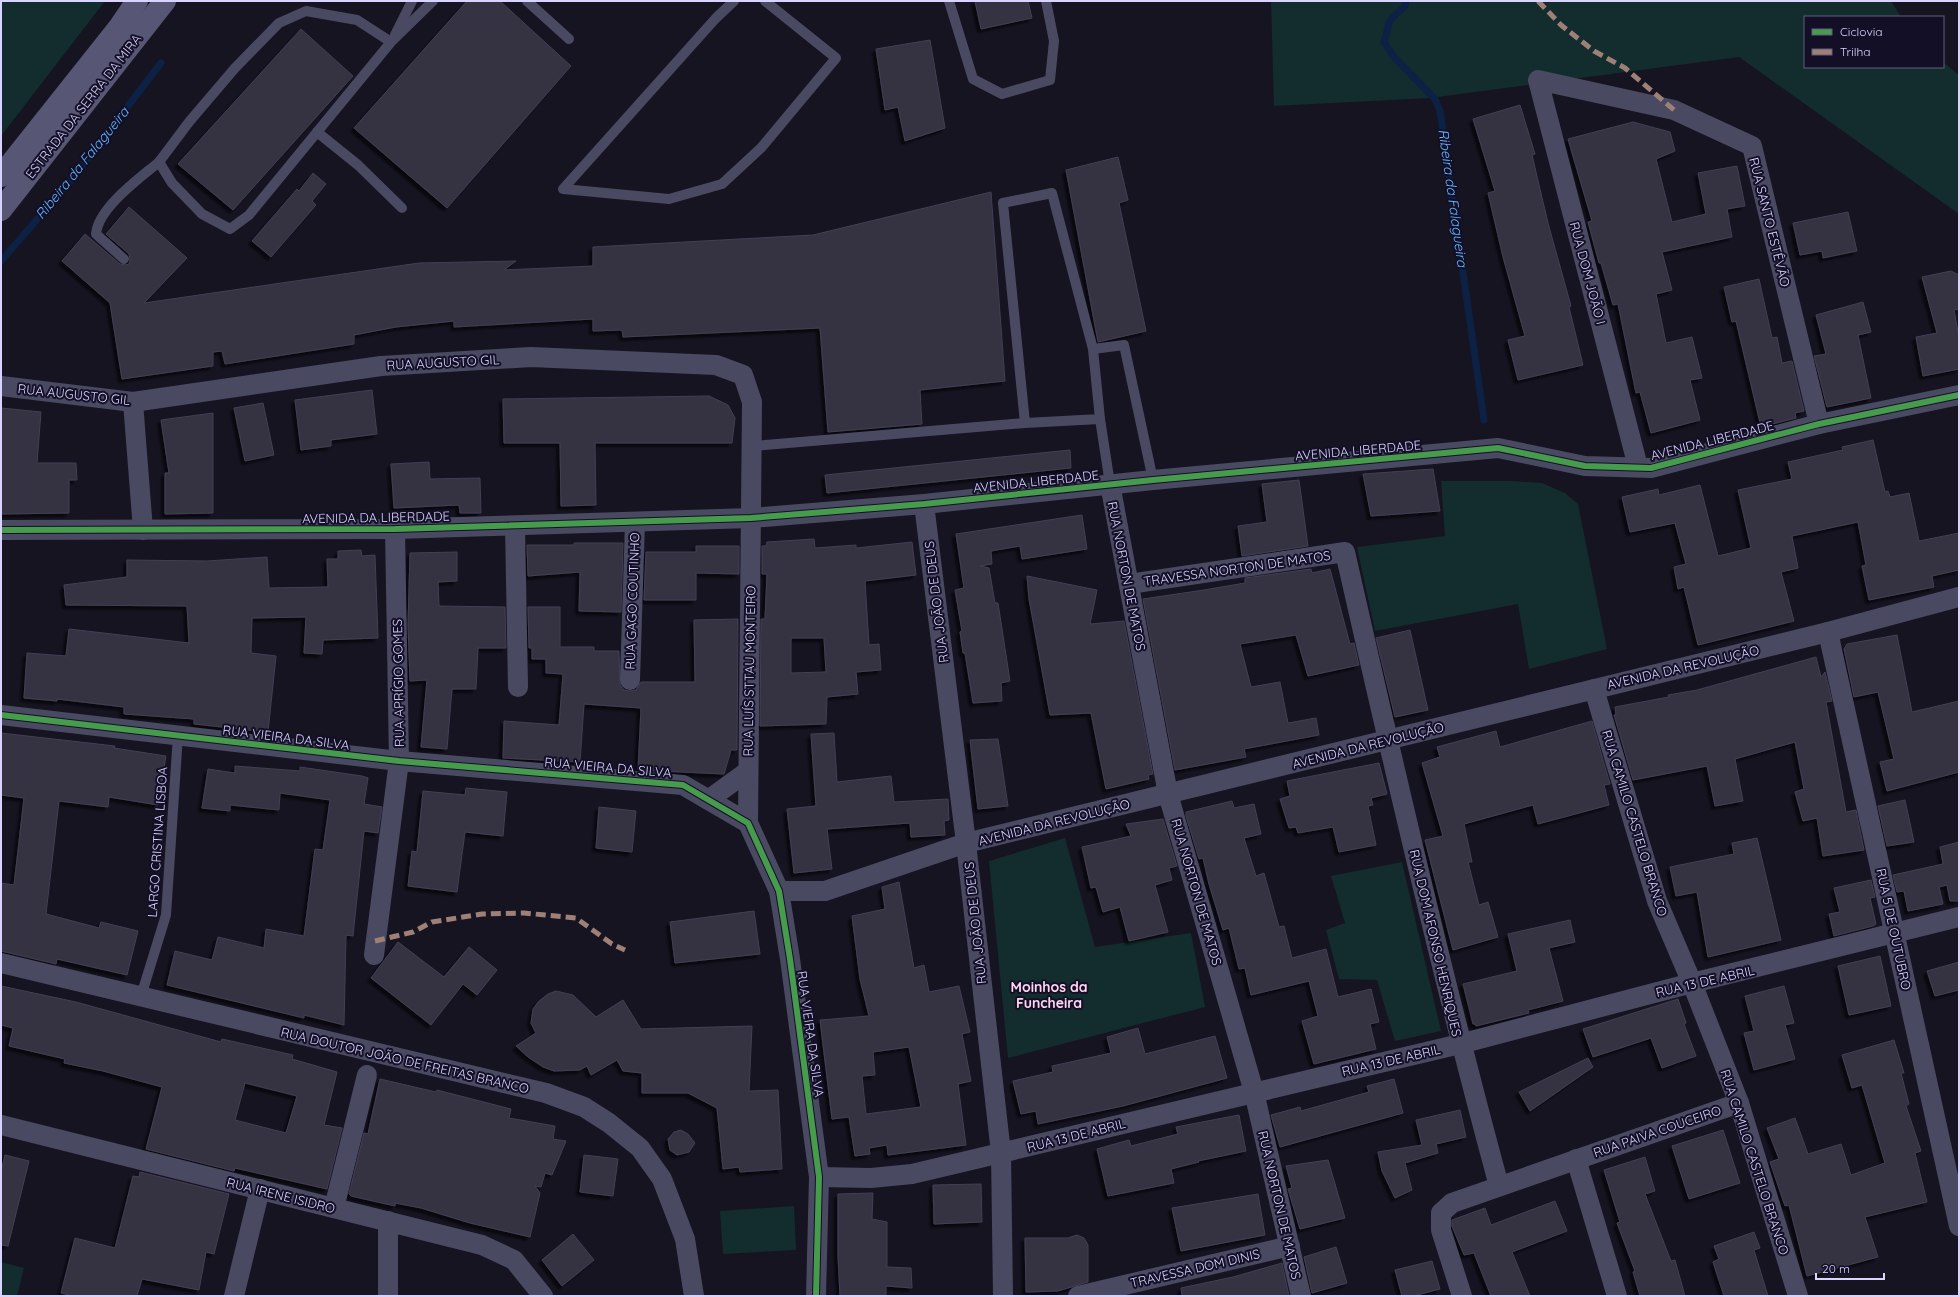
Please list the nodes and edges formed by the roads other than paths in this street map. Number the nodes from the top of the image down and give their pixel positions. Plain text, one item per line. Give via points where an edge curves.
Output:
1 (137, 1) edge
2 (165, 1) edge
3 (412, 1) edge
4 (433, 1) edge
5 (527, 1) edge
6 (734, 1) edge
7 (765, 1) edge
8 (949, 1) edge
9 (1046, 1) edge
10 (569, 39) dead end
11 (391, 42) junction
12 (1538, 80) joint
13 (317, 132) junction
14 (159, 162) junction
15 (1, 176) edge
16 (402, 208) dead end
17 (1, 210) edge
18 (124, 259) dead end
19 (1093, 349) junction
20 (1, 386) edge
21 (1959, 395) edge
22 (133, 402) junction
23 (1100, 419) junction
24 (1025, 423) junction
25 (1819, 424) junction
26 (752, 446) junction
27 (1638, 467) junction
28 (1153, 480) junction
29 (1110, 484) junction
30 (924, 504) junction
31 (751, 518) junction
32 (635, 522) junction
33 (514, 526) junction
34 (395, 529) junction
35 (1, 530) edge
36 (142, 530) junction
37 (1345, 552) joint
38 (1129, 584) junction
39 (1959, 598) edge
40 (1828, 632) junction
41 (630, 680) dead end
42 (518, 687) dead end
43 (1594, 688) junction
44 (1, 715) edge
45 (178, 735) junction
46 (1388, 741) junction
47 (400, 761) junction
48 (748, 771) junction
49 (1168, 794) junction
50 (708, 800) junction
51 (748, 823) junction
52 (966, 843) junction
53 (779, 891) junction
54 (1959, 917) edge
55 (1895, 934) junction
56 (374, 955) dead end
57 (1, 962) edge
58 (1692, 983) junction
59 (141, 996) junction
60 (1460, 1044) junction
61 (367, 1075) dead end
62 (1254, 1092) junction
63 (1739, 1103) junction
64 (1, 1125) edge
65 (1001, 1153) junction
66 (1576, 1159) junction
67 (819, 1177) junction
68 (1499, 1186) junction
69 (260, 1189) junction
70 (334, 1208) junction
71 (388, 1221) junction
72 (1959, 1226) edge
73 (1290, 1246) junction
74 (234, 1296) edge
75 (388, 1296) edge
76 (543, 1296) edge
77 (694, 1296) edge
78 (816, 1296) edge
79 (1003, 1296) edge
80 (1078, 1296) edge
81 (1301, 1296) edge
82 (1462, 1296) edge
83 (1617, 1296) edge
84 (1798, 1296) edge

1 - 15 street, ESTRADA DA SERRA DA MIRA
2 - 17 street, ESTRADA DA SERRA DA MIRA
3 - 11 lane
4 - 11 lane
5 - 10 lane
6 - 7 lane via 564,189 669,199 722,184 761,148 836,58
8 - 9 lane via 973,78 1002,94 1050,80 1054,41
11 - 13 lane
11 - 14 lane via 357,20 306,11 279,23 235,68
12 - 25 street, RUA SANTO ESTÊVÃO via 1674,110 1752,146
12 - 27 street, RUA DOM JOÃO I
13 - 14 lane via 249,215 230,229 202,214 172,183
13 - 16 lane via 358,165
14 - 18 lane via 109,208 97,225 96,234
19 - 23 lane
19 - 24 lane via 1052,193 1003,203
19 - 28 lane via 1124,345
20 - 22 street, RUA AUGUSTO GIL
21 - 25 street, AVENIDA LIBERDADE
22 - 26 street, RUA AUGUSTO GIL via 396,365 531,357 716,365 743,375 752,402
22 - 36 street
23 - 24 lane
23 - 29 lane
24 - 26 lane
25 - 27 street, AVENIDA LIBERDADE via 1651,468
26 - 31 street, RUA AUGUSTO GIL
27 - 28 street, AVENIDA LIBERDADE via 1584,466 1498,448
28 - 29 street, AVENIDA LIBERDADE
29 - 30 street, AVENIDA LIBERDADE
29 - 38 street, RUA NORTON DE MATOS
30 - 31 street, AVENIDA LIBERDADE
30 - 52 street, RUA JOÃO DE DEUS
31 - 32 street, AVENIDA DA LIBERDADE
31 - 48 street, RUA LUÍS STTAU MONTEIRO
32 - 33 street, AVENIDA DA LIBERDADE
32 - 41 street, RUA GAGO COUTINHO
33 - 34 street, AVENIDA DA LIBERDADE
33 - 42 street
34 - 36 street, AVENIDA DA LIBERDADE
34 - 47 street, RUA APRÍGIO GOMES
35 - 36 street, AVENIDA DA LIBERDADE
37 - 38 street, TRAVESSA NORTON DE MATOS
37 - 46 street, RUA DOM AFONSO HENRIQUES
38 - 49 street, RUA NORTON DE MATOS
39 - 40 street, AVENIDA DA REVOLUÇÃO
40 - 43 street, AVENIDA DA REVOLUÇÃO
40 - 55 street, RUA 5 DE OUTUBRO
43 - 46 street, AVENIDA DA REVOLUÇÃO
43 - 58 street, RUA CAMILO CASTELO BRANCO via 1657,900
44 - 45 street, RUA VIEIRA DA SILVA
45 - 47 street, RUA VIEIRA DA SILVA
45 - 59 lane, LARGO CRISTINA LISBOA via 166,915
46 - 49 street, AVENIDA DA REVOLUÇÃO
46 - 60 street, RUA DOM AFONSO HENRIQUES
47 - 50 street, RUA VIEIRA DA SILVA via 682,785
47 - 56 street, RUA APRÍGIO GOMES
48 - 50 street
48 - 51 street, RUA LUÍS STTAU MONTEIRO
49 - 52 street, AVENIDA DA REVOLUÇÃO
49 - 62 street, RUA NORTON DE MATOS
50 - 51 street, RUA VIEIRA DA SILVA
51 - 53 street, RUA VIEIRA DA SILVA
52 - 53 street, AVENIDA DA REVOLUÇÃO via 825,891
52 - 65 street, RUA JOÃO DE DEUS
53 - 67 street, RUA VIEIRA DA SILVA
54 - 55 street, RUA 13 DE ABRIL
55 - 58 street, RUA 13 DE ABRIL
55 - 72 street, RUA 5 DE OUTUBRO
57 - 59 street, RUA DOUTOR JOÃO DE FREITAS BRANCO
58 - 60 street, RUA 13 DE ABRIL
58 - 63 street, RUA CAMILO CASTELO BRANCO
59 - 77 street, RUA DOUTOR JOÃO DE FREITAS BRANCO via 546,1093 584,1107 640,1148 662,1180 684,1240
60 - 62 street, RUA 13 DE ABRIL
60 - 68 street, RUA DOM AFONSO HENRIQUES
61 - 70 street
62 - 65 street, RUA 13 DE ABRIL
62 - 73 street, RUA NORTON DE MATOS
63 - 66 street, RUA PAIVA COUCEIRO
63 - 84 street, RUA CAMILO CASTELO BRANCO
64 - 69 street, RUA IRENE ISIDRO
65 - 67 street, RUA 13 DE ABRIL via 912,1174 871,1178
65 - 79 street, RUA JOÃO DE DEUS
66 - 68 street, RUA PAIVA COUCEIRO
66 - 83 street, RUA PAIVA COUCEIRO
67 - 78 street, RUA VIEIRA DA SILVA
68 - 82 street via 1452,1203 1441,1213 1441,1230
69 - 70 street, RUA IRENE ISIDRO
69 - 74 street
70 - 71 street, RUA IRENE ISIDRO
71 - 75 street
71 - 76 street, RUA IRENE ISIDRO via 482,1245 514,1260
73 - 80 street, TRAVESSA DOM DINIS
73 - 81 street, RUA NORTON DE MATOS

